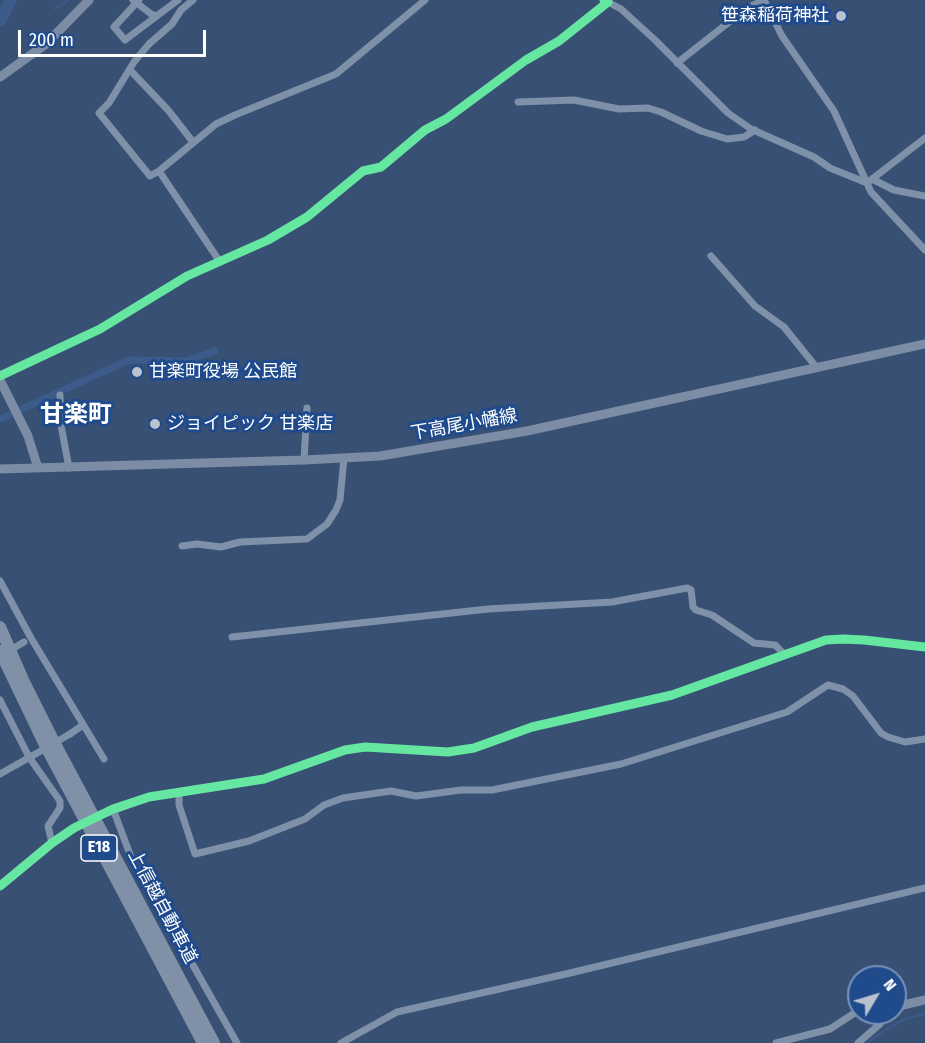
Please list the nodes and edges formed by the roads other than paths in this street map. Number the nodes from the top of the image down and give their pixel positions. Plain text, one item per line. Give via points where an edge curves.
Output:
1 (89, 0) edge
2 (178, 0) edge
3 (193, 0) edge
4 (425, 0) edge
5 (764, 0) edge
6 (136, 1) edge
7 (606, 1) edge
8 (157, 16) junction
9 (677, 63) junction
10 (130, 70) junction
11 (0, 77) edge
12 (518, 102) dead end
13 (755, 130) junction
14 (925, 138) edge
15 (193, 142) junction
16 (159, 171) junction
17 (869, 181) junction
18 (925, 196) edge
19 (925, 250) edge
20 (711, 256) dead end
21 (220, 262) junction
22 (925, 344) edge
23 (817, 368) junction
24 (0, 378) edge
25 (60, 395) dead end
26 (307, 408) dead end
27 (344, 459) junction
28 (304, 460) junction
29 (38, 468) junction
30 (69, 468) junction
31 (0, 469) edge
32 (182, 546) dead end
33 (0, 581) edge
34 (0, 627) edge
35 (232, 637) dead end
36 (31, 638) junction
37 (925, 647) edge
38 (0, 651) edge
39 (784, 654) junction
40 (0, 656) edge
41 (0, 700) edge
42 (83, 725) junction
43 (925, 739) edge
44 (30, 756) junction
45 (104, 759) dead end
46 (0, 774) edge
47 (179, 792) junction
48 (113, 809) junction
49 (102, 815) dead end
50 (74, 828) dead end
51 (52, 843) junction
52 (0, 886) edge
53 (925, 888) edge
54 (925, 1000) edge
55 (907, 1004) edge
56 (847, 1017) edge
57 (879, 1025) edge
58 (203, 1043) edge
59 (214, 1043) edge
60 (237, 1043) edge
61 (341, 1043) edge
62 (776, 1043) edge
63 (858, 1043) edge

1 - 11 main road via 50,41
2 - 8 street
3 - 10 street via 149,44
4 - 15 street via 336,74 216,124
5 - 9 street via 747,8
5 - 17 street via 782,36 834,111
6 - 8 street
6 - 8 street via 114,27 125,40
7 - 9 street via 621,9
7 - 21 street via 559,41 425,130 381,167 363,171 307,217
9 - 13 street via 728,113
10 - 15 street
10 - 16 street via 99,113 150,176
12 - 13 street via 574,100 619,109 648,108 727,139 744,137
13 - 17 street via 830,168
14 - 17 street
15 - 16 street
16 - 21 street
17 - 18 street
17 - 19 street via 881,205
20 - 23 street via 755,306 784,327
21 - 24 street via 187,276 100,329
22 - 23 main road, 下高尾小幡線
23 - 27 main road, 下高尾小幡線 via 526,432
24 - 29 main road via 28,436
25 - 30 street
26 - 28 street
27 - 28 main road, 下高尾小幡線
27 - 32 street via 336,510 327,524 307,539
28 - 30 main road, 下高尾小幡線
29 - 30 main road, 下高尾小幡線
29 - 31 main road, 下高尾小幡線
33 - 36 street
34 - 59 highway, 上信越自動車道 / E18 via 53,740
35 - 39 street via 488,609 612,602 687,588 696,610 712,615 754,643 775,645
36 - 40 street, bridge
36 - 42 street
37 - 39 street via 843,639 826,640
38 - 58 highway, 上信越自動車道 / E18 via 45,745
39 - 47 street via 672,695 532,727 474,748 448,752 365,747 345,750 264,779
41 - 44 street
42 - 44 street, bridge
42 - 45 street
43 - 47 street via 905,742 888,737 853,696 828,685 787,712 621,764 492,790 417,796 391,791 343,798 260,837 195,854 179,805
44 - 46 street
44 - 51 street via 60,801 48,826
47 - 48 street
48 - 49 street
48 - 60 street via 134,865
50 - 51 street
51 - 52 street
53 - 61 street via 397,1012
54 - 55 main road
56 - 62 street via 830,1029
57 - 63 street

